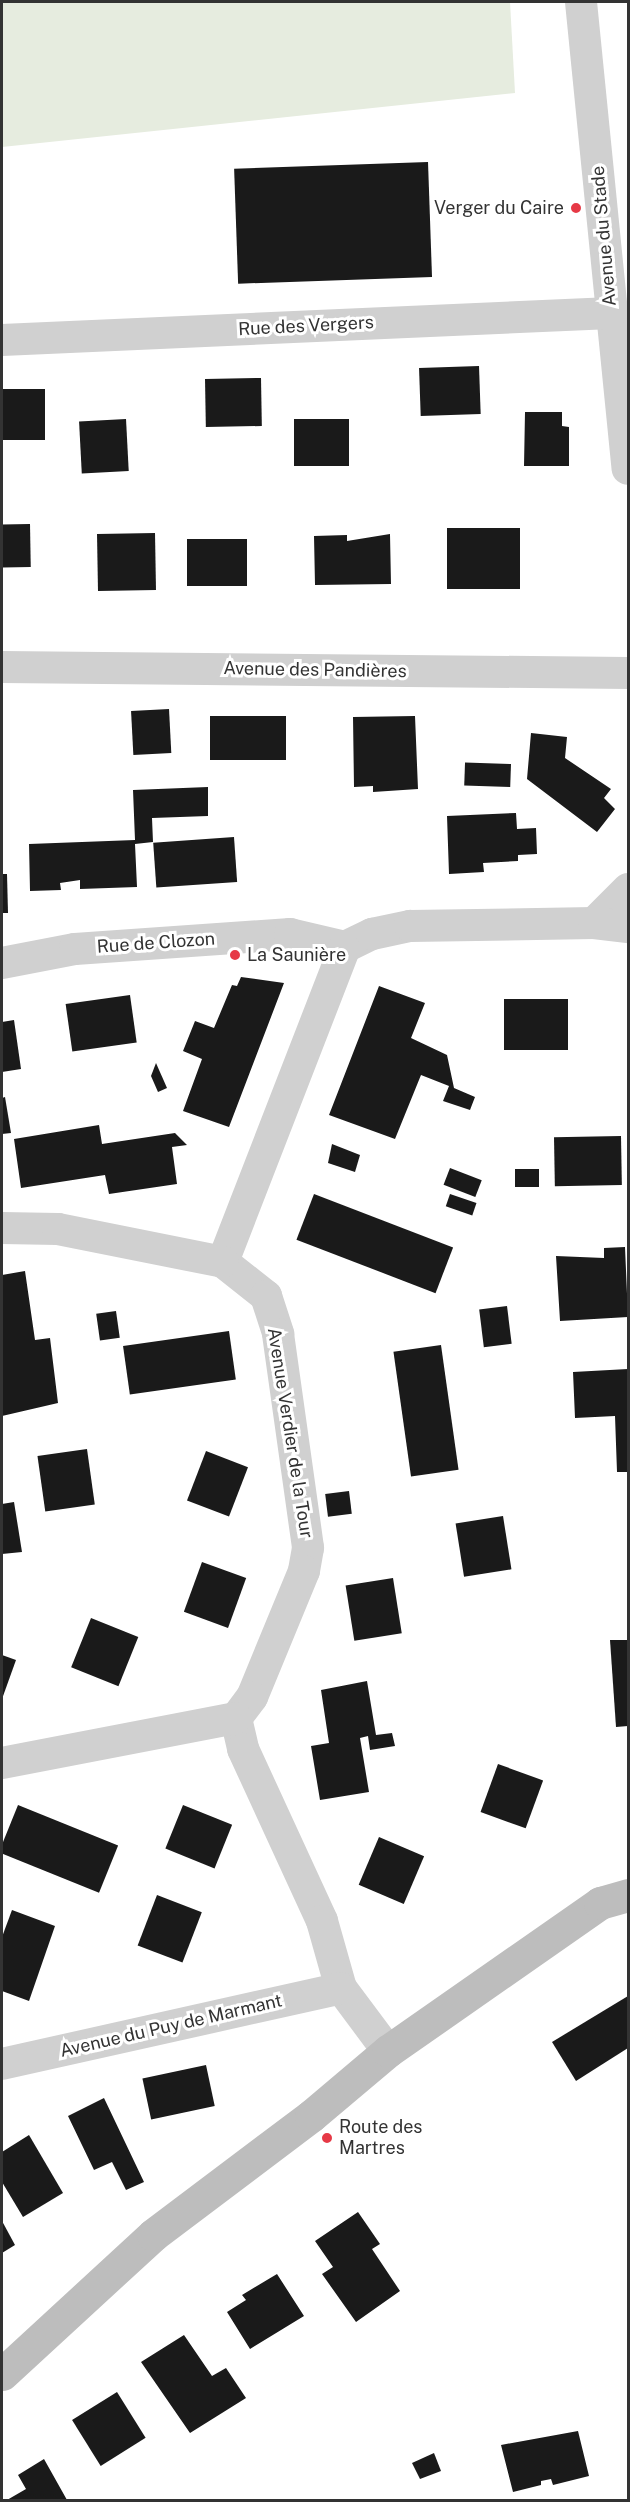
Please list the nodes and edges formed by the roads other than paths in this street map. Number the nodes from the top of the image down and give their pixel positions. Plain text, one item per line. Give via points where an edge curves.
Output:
1 (581, 2) edge
2 (611, 313) junction
3 (2, 340) edge
4 (628, 469) edge
5 (2, 667) edge
6 (628, 673) edge
7 (628, 889) edge
8 (594, 923) junction
9 (628, 927) edge
10 (345, 947) junction
11 (2, 963) edge
12 (2, 1228) edge
13 (223, 1262) junction
14 (236, 1718) junction
15 (2, 1763) edge
16 (628, 1895) edge
17 (341, 1988) junction
18 (388, 2051) junction
19 (2, 2064) edge
20 (2, 2374) edge

1 - 2 street, Avenue du Stade
2 - 3 street, Rue des Vergers
2 - 4 street, Avenue du Stade
5 - 6 street, Avenue des Pandières
7 - 8 street
8 - 9 street
8 - 10 street via 410,926 372,934
10 - 11 street, Rue de Clozon via 290,934 75,949
10 - 13 street
12 - 13 street, Avenue Verdier de la Tour via 58,1229
13 - 14 street, Avenue Verdier de la Tour via 266,1296 278,1335 308,1548 304,1571 252,1697
14 - 15 street
14 - 17 street via 243,1749 322,1921
16 - 18 main road via 600,1903
17 - 18 street
17 - 19 street, Avenue du Puy de Marmant
18 - 20 main road via 310,2116 153,2235

